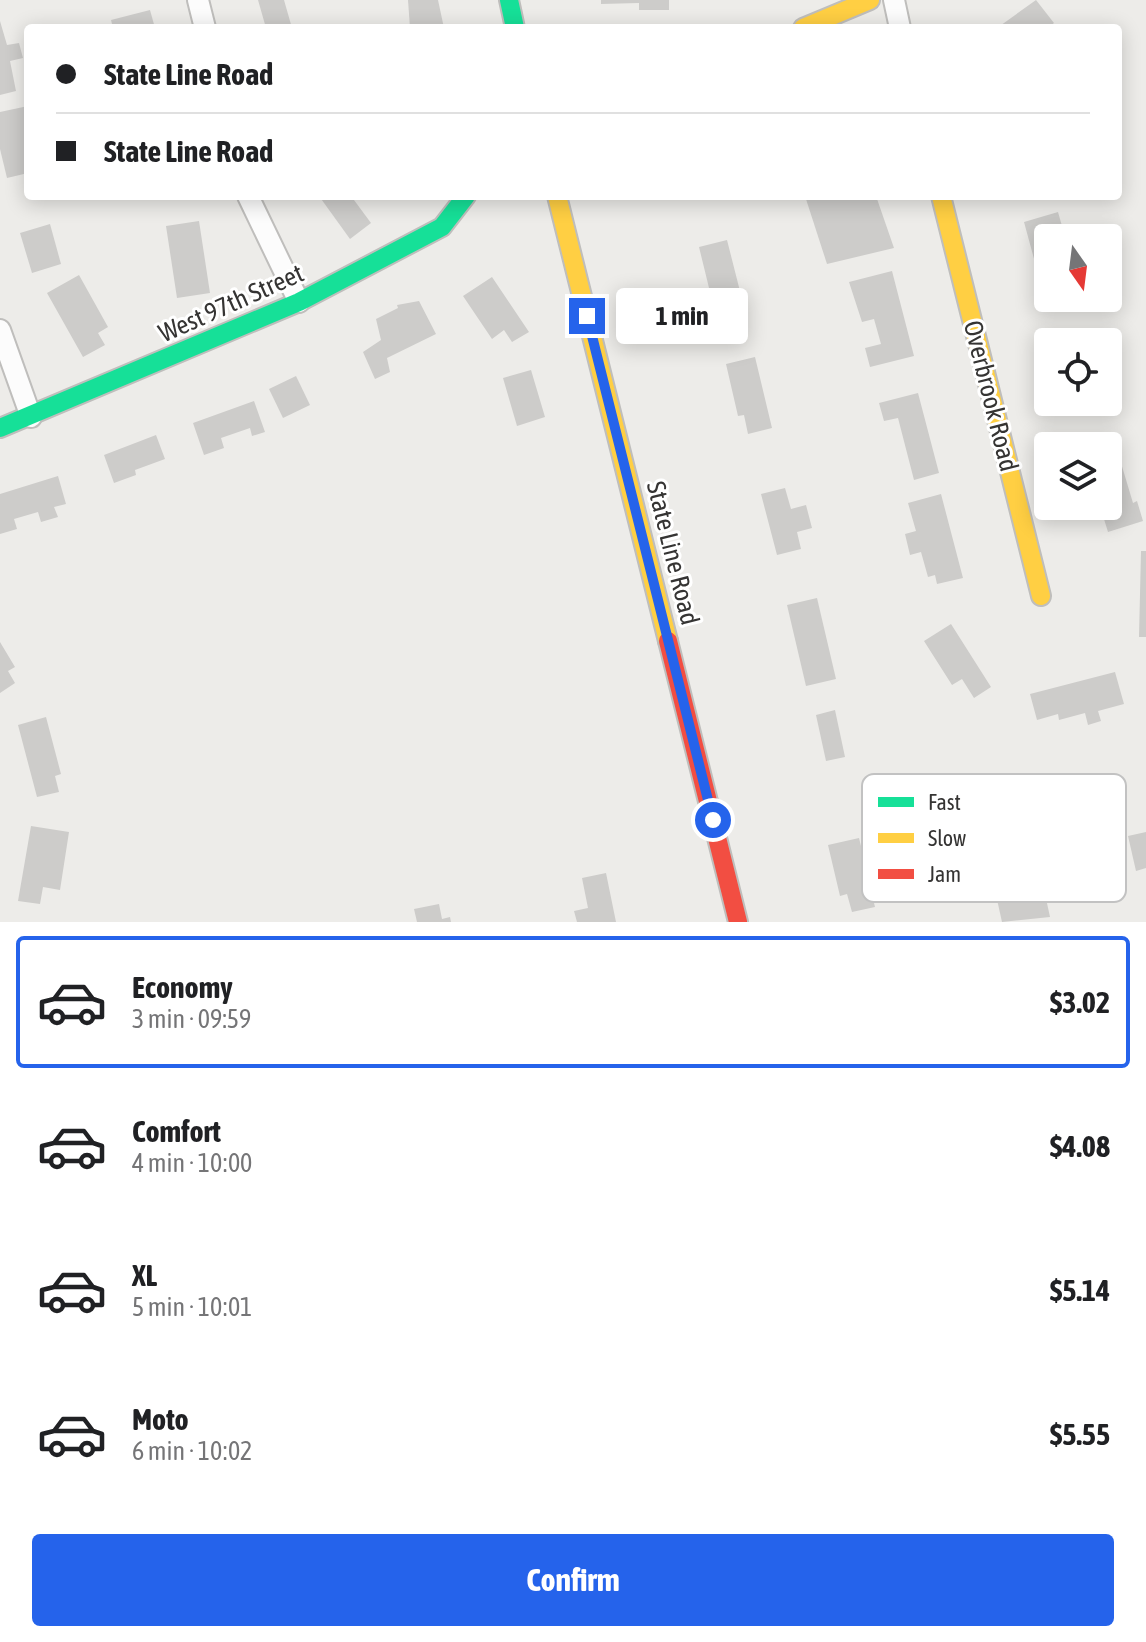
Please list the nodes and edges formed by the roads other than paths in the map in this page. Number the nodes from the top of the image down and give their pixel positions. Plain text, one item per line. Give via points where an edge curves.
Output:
1 (198, 0) edge
2 (509, 0) edge
3 (870, 0) edge
4 (894, 0) edge
5 (204, 24) edge
6 (514, 24) edge
7 (813, 24) edge
8 (899, 24) edge
9 (250, 200) edge
10 (463, 200) edge
11 (558, 200) edge
12 (942, 200) edge
13 (299, 302) junction
14 (0, 330) edge
15 (31, 417) junction
16 (0, 428) edge
17 (1041, 596) dead end
18 (738, 922) edge

1 - 5 street
2 - 6 street
3 - 7 street
4 - 8 street
9 - 13 street
10 - 13 street, West 97th Street via 442,227
11 - 18 street, State Line Road
12 - 17 street, Overbrook Road
13 - 15 street, West 97th Street
14 - 15 street
15 - 16 street, West 97th Street

